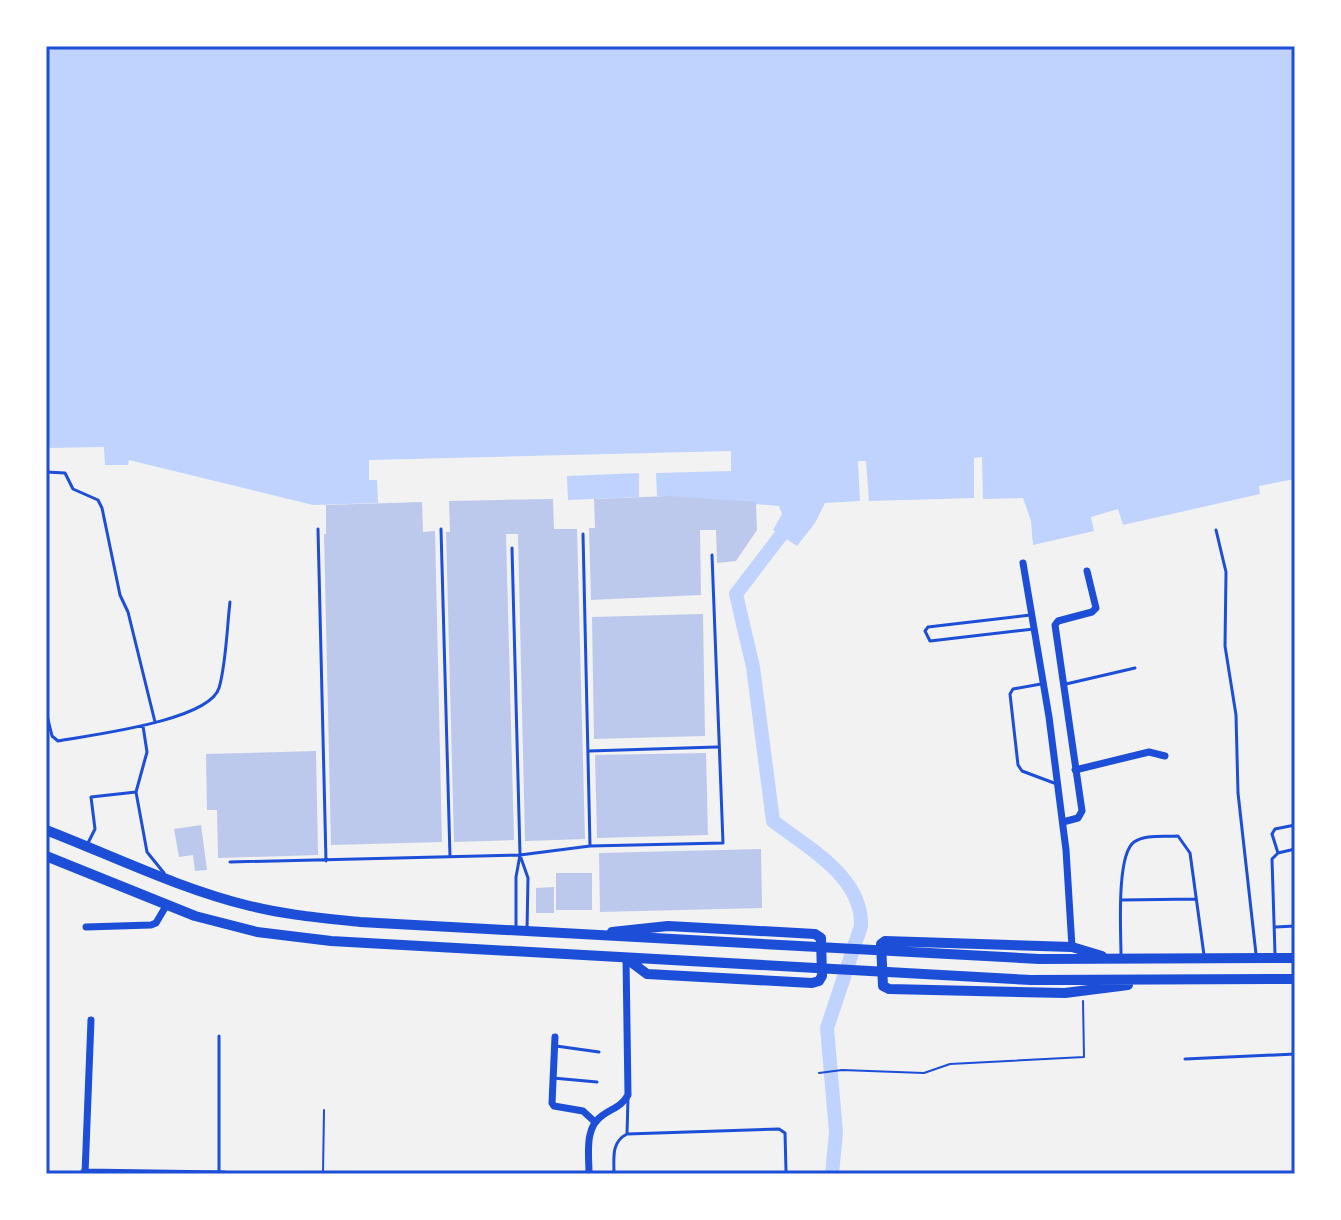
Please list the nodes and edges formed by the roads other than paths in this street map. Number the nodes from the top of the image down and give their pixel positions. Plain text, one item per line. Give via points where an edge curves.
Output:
1 (46, 472) edge
2 (318, 529) dead end
3 (441, 529) dead end
4 (1216, 530) dead end
5 (583, 534) dead end
6 (512, 548) dead end
7 (712, 555) dead end
8 (1023, 563) dead end
9 (1087, 571) dead end
10 (230, 602) dead end
11 (1032, 615) junction
12 (1034, 629) junction
13 (1135, 668) dead end
14 (1043, 684) junction
15 (1062, 685) junction
16 (46, 711) edge
17 (155, 722) junction
18 (143, 726) junction
19 (719, 747) junction
20 (589, 751) junction
21 (1165, 756) dead end
22 (1075, 770) junction
23 (1058, 785) junction
24 (136, 792) junction
25 (1063, 822) junction
26 (1295, 825) edge
27 (46, 830) edge
28 (87, 846) junction
29 (590, 846) junction
30 (1295, 849) edge
31 (1278, 853) junction
32 (520, 855) junction
33 (46, 856) edge
34 (450, 857) junction
35 (326, 861) junction
36 (230, 862) dead end
37 (167, 878) junction
38 (1196, 899) junction
39 (1122, 900) junction
40 (166, 906) junction
41 (1295, 926) edge
42 (86, 927) dead end
43 (1276, 927) junction
44 (522, 931) junction
45 (587, 935) junction
46 (1072, 947) junction
47 (626, 958) junction
48 (1204, 958) junction
49 (1256, 958) junction
50 (1275, 958) junction
51 (1295, 958) edge
52 (1117, 959) junction
53 (1161, 979) junction
54 (1295, 979) edge
55 (91, 1020) dead end
56 (219, 1036) dead end
57 (555, 1037) dead end
58 (554, 1046) junction
59 (599, 1052) dead end
60 (1295, 1054) edge
61 (1185, 1059) dead end
62 (552, 1078) junction
63 (597, 1082) dead end
64 (628, 1095) junction
65 (595, 1122) junction
66 (627, 1134) junction
67 (786, 1171) dead end
68 (84, 1173) edge
69 (222, 1174) edge
70 (589, 1174) edge
71 (614, 1174) edge

1 - 17 lane via 65,473 73,489 98,500 102,508
2 - 35 lane
3 - 34 lane
4 - 49 lane via 1226,572 1225,646 1236,715 1238,793
5 - 20 lane
6 - 32 lane
7 - 19 lane
8 - 11 street
9 - 15 street via 1096,608 1055,625
10 - 17 lane via 219,690 202,707
11 - 12 street
11 - 12 lane via 925,631 930,641
12 - 14 street
13 - 15 lane
14 - 23 street
14 - 23 lane via 1010,694 1018,765
15 - 22 street
16 - 18 lane via 58,741
17 - 18 lane
18 - 24 lane via 147,752
19 - 20 lane
19 - 29 lane via 723,843
20 - 29 lane
21 - 22 street via 1149,752
22 - 25 street via 1082,811 1078,818
23 - 25 street
24 - 28 lane via 91,797 95,829
24 - 37 lane via 147,852
25 - 46 street
26 - 31 lane via 1275,829
27 - 28 main road
28 - 37 main road
29 - 32 lane
30 - 31 lane
31 - 43 lane via 1272,859
32 - 34 lane
32 - 44 lane via 516,877
32 - 44 lane via 528,878
33 - 40 main road
34 - 35 lane
35 - 36 lane
37 - 44 main road via 280,913
38 - 39 lane
38 - 39 lane via 1190,853 1178,836 1134,842 1122,871
38 - 48 lane
39 - 52 lane
40 - 42 street via 151,925
40 - 47 main road via 228,926 293,937
41 - 43 lane
43 - 50 lane
44 - 45 main road
45 - 47 main road via 668,926 815,934 821,938 822,976 812,983 647,974
45 - 52 main road
46 - 52 main road
46 - 53 main road via 885,941 883,986 1065,993
47 - 53 main road via 1031,980
47 - 64 street
48 - 49 main road
48 - 52 main road
49 - 50 main road
50 - 51 main road
53 - 54 main road
55 - 68 street
56 - 69 lane
57 - 58 street
58 - 59 lane
58 - 62 street
60 - 61 lane
62 - 63 lane
62 - 65 street via 554,1106 583,1111
64 - 65 street
64 - 66 lane
65 - 70 street
66 - 67 lane via 779,1129 785,1133
66 - 71 lane via 615,1145
68 - 69 street

